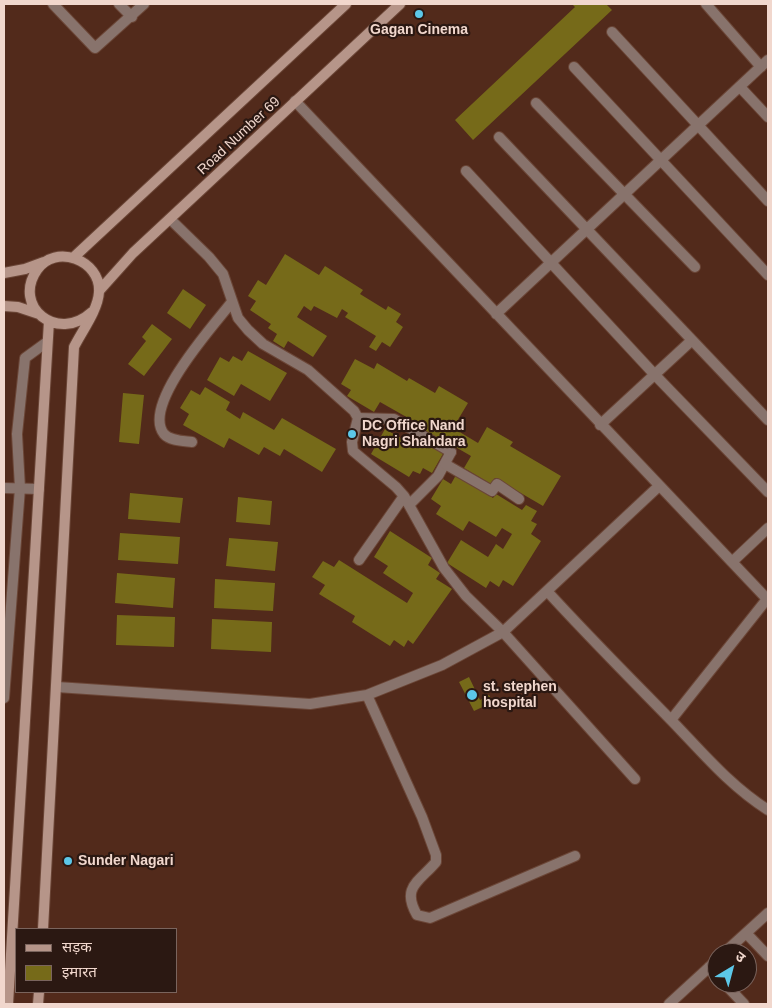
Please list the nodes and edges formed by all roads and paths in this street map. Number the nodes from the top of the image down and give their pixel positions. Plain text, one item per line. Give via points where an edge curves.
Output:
1 (53, 4) edge
2 (119, 4) edge
3 (144, 4) edge
4 (346, 4) edge
5 (400, 4) edge
6 (706, 4) edge
7 (132, 17) junction
8 (612, 32) dead end
9 (764, 64) edge
10 (574, 67) dead end
11 (740, 87) junction
12 (295, 102) junction
13 (536, 103) dead end
14 (768, 117) edge
15 (699, 125) junction
16 (499, 137) dead end
17 (661, 160) junction
18 (466, 171) dead end
19 (625, 194) junction
20 (768, 201) edge
21 (170, 219) junction
22 (587, 230) junction
23 (54, 257) junction
24 (74, 257) junction
25 (551, 264) junction
26 (695, 267) dead end
27 (4, 273) edge
28 (768, 275) edge
29 (99, 291) junction
30 (231, 304) junction
31 (4, 306) edge
32 (92, 312) junction
33 (496, 314) junction
34 (44, 318) junction
35 (691, 341) junction
36 (48, 342) junction
37 (655, 375) junction
38 (358, 418) junction
39 (768, 420) edge
40 (600, 425) junction
41 (192, 442) dead end
42 (445, 464) junction
43 (659, 486) junction
44 (4, 488) edge
45 (20, 488) junction
46 (39, 489) junction
47 (768, 492) edge
48 (519, 499) dead end
49 (406, 501) junction
50 (768, 528) edge
51 (358, 560) dead end
52 (732, 562) junction
53 (547, 591) junction
54 (768, 600) edge
55 (503, 632) junction
56 (58, 687) junction
57 (367, 695) junction
58 (4, 698) edge
59 (671, 720) junction
60 (635, 779) dead end
61 (768, 810) edge
62 (576, 856) dead end
63 (768, 913) edge
64 (42, 928) edge
65 (746, 933) junction
66 (735, 943) edge
67 (768, 956) edge
68 (707, 969) edge
69 (734, 993) edge
70 (673, 1003) edge
71 (8, 1004) edge
72 (744, 1004) edge

1 - 7 street via 95,48
2 - 7 street
3 - 7 street
4 - 24 main road, Road Number 69
5 - 12 main road, Road Number 69
6 - 9 street
8 - 15 street
9 - 11 street
10 - 17 street
11 - 14 street
11 - 15 street
12 - 21 main road, Road Number 69
12 - 33 street
13 - 19 street
15 - 17 street
15 - 20 street
16 - 22 street
17 - 19 street
17 - 28 street
18 - 25 street
19 - 22 street
19 - 26 street
21 - 29 main road, Road Number 69
21 - 30 street via 223,274
22 - 25 street
22 - 35 street
23 - 24 main road
23 - 27 main road via 25,269
23 - 34 main road via 38,268 30,286 34,306
24 - 29 main road via 92,270 98,280
25 - 33 street
25 - 37 street
29 - 32 main road
30 - 38 street via 238,318 263,344 308,370
30 - 41 street via 181,365 161,412 163,433 170,439
31 - 34 main road via 18,307
32 - 34 main road via 72,324 60,325
32 - 56 main road via 74,348
33 - 40 street
34 - 36 main road
35 - 37 street
35 - 39 street
36 - 45 street via 26,358 17,434
36 - 46 main road
37 - 40 street
37 - 47 street
38 - 42 street via 394,419 451,452
38 - 49 street via 353,451 396,487
40 - 43 street
42 - 48 street via 492,491 496,484
42 - 49 street via 438,476
43 - 52 street
43 - 53 street
44 - 45 street
45 - 46 street
45 - 58 street
46 - 71 main road
49 - 51 street
49 - 55 street via 444,568 466,596
50 - 52 street
52 - 54 street
53 - 55 street
53 - 59 street
54 - 59 street
55 - 57 street via 442,666
55 - 60 street
56 - 57 street via 310,704
56 - 64 main road
57 - 62 street via 436,855 436,862 412,889 410,896 417,915 430,918
59 - 61 street via 724,775
63 - 65 street
65 - 66 street
65 - 67 street
68 - 70 street
69 - 72 street

